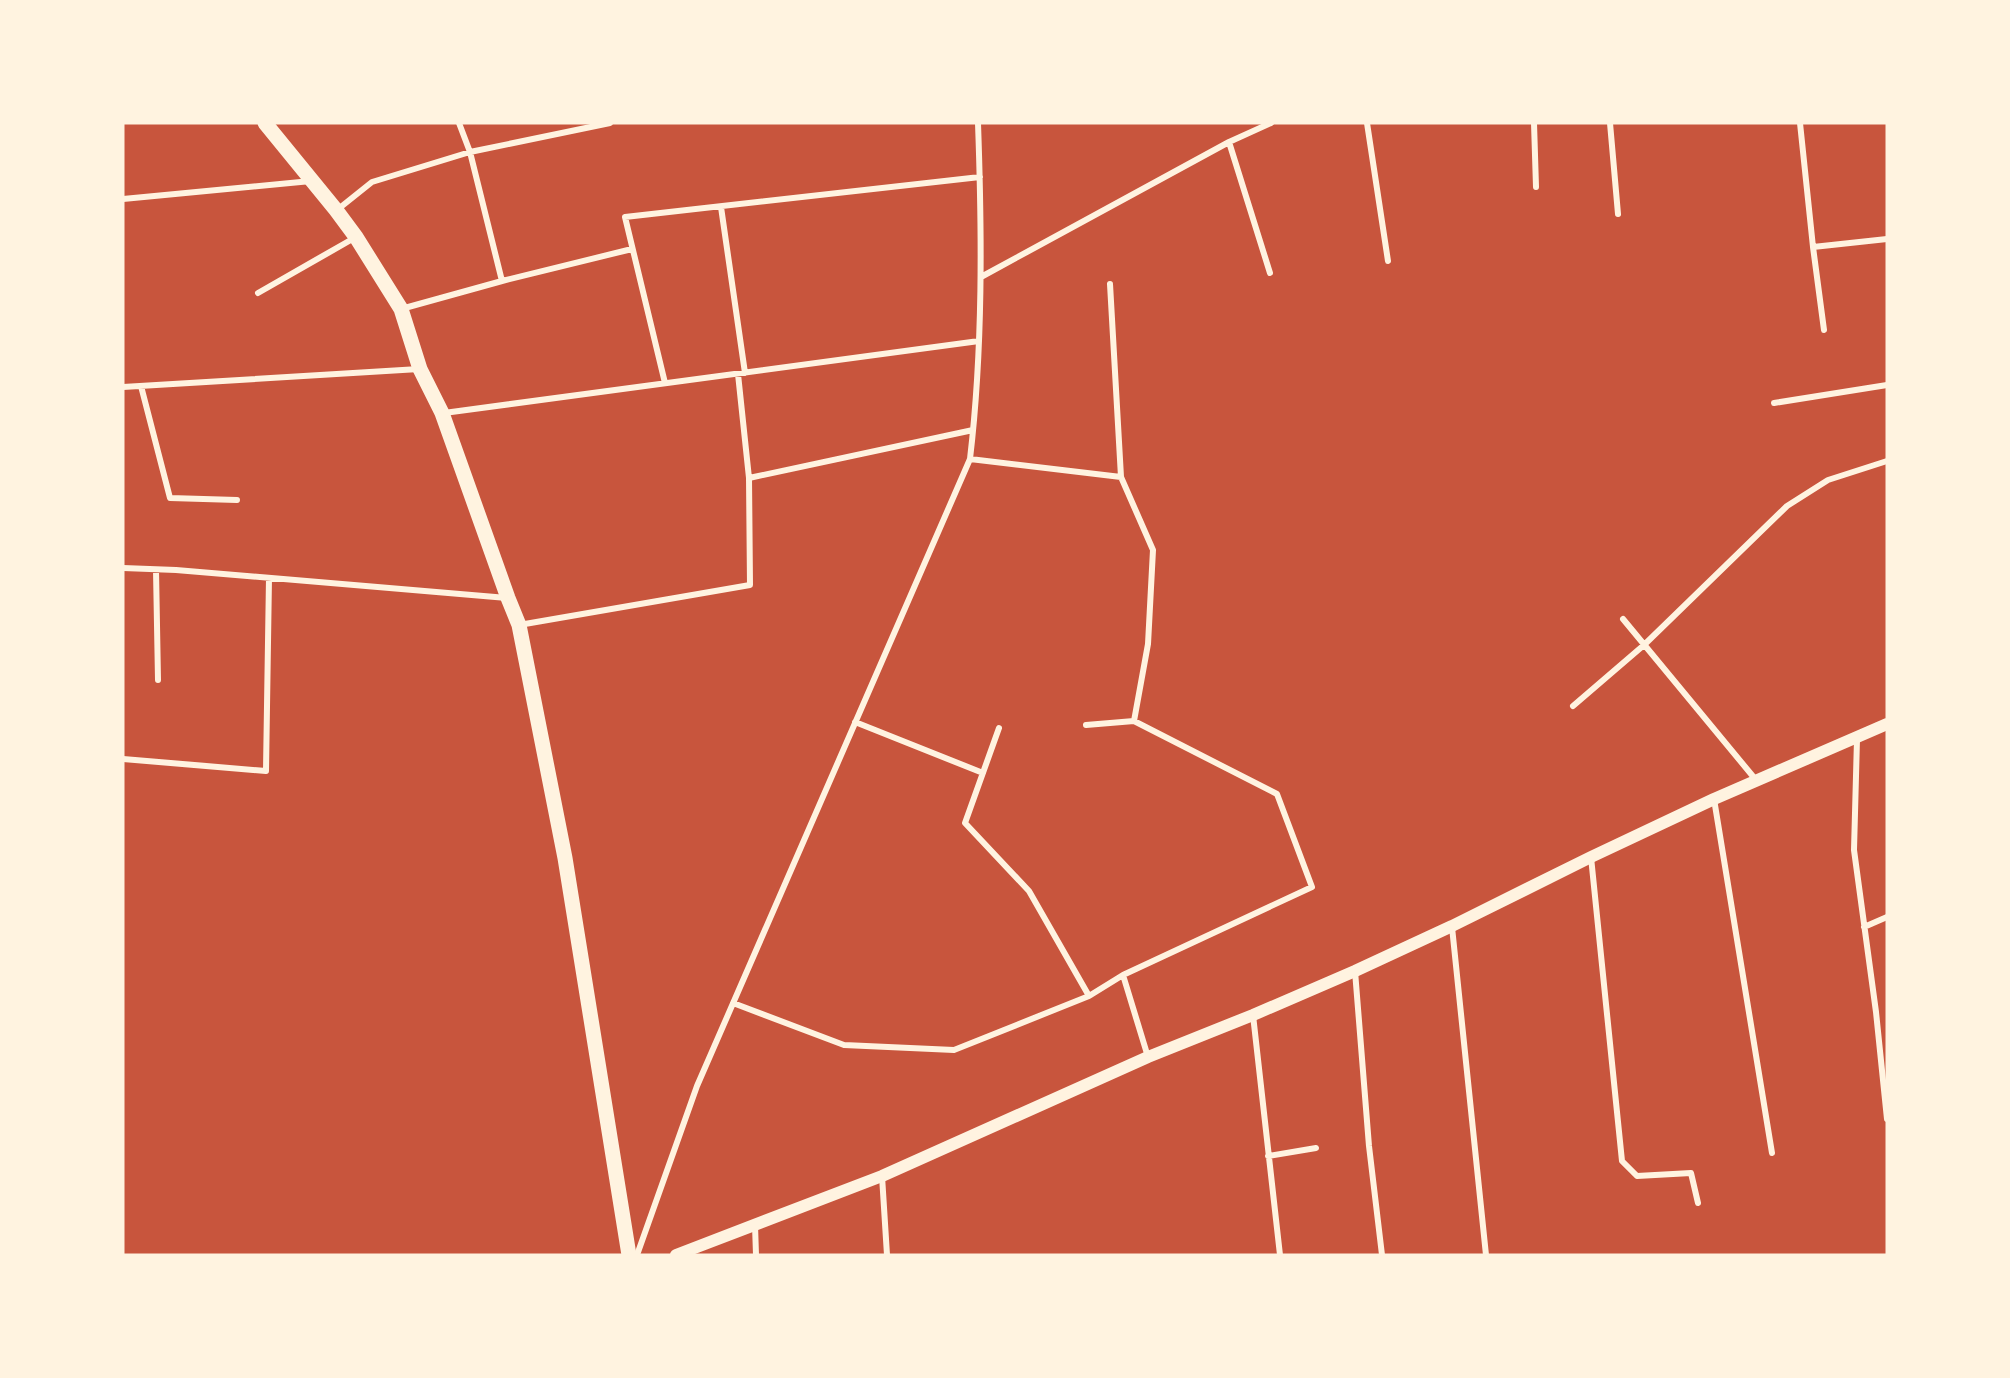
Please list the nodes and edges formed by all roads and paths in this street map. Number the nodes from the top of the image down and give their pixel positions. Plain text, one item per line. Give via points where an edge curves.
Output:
1 (264, 123) edge
2 (459, 123) edge
3 (610, 123) edge
4 (978, 123) edge
5 (1271, 123) edge
6 (1366, 123) edge
7 (1534, 123) edge
8 (1610, 123) edge
9 (1800, 123) edge
10 (1229, 142) junction
11 (470, 152) junction
12 (980, 177) junction
13 (311, 181) junction
14 (1536, 187) dead end
15 (123, 199) edge
16 (721, 207) junction
17 (336, 210) junction
18 (1618, 214) dead end
19 (356, 237) junction
20 (1887, 239) edge
21 (1813, 247) junction
22 (632, 249) junction
23 (1388, 261) dead end
24 (1270, 273) dead end
25 (981, 277) junction
26 (502, 281) junction
27 (1110, 284) dead end
28 (258, 293) dead end
29 (401, 309) junction
30 (1824, 330) dead end
31 (979, 341) junction
32 (420, 369) junction
33 (745, 373) junction
34 (738, 374) junction
35 (665, 383) junction
36 (1887, 385) edge
37 (141, 386) junction
38 (123, 387) edge
39 (1773, 403) dead end
40 (442, 413) junction
41 (974, 430) junction
42 (970, 459) junction
43 (1887, 461) edge
44 (1121, 477) junction
45 (749, 478) junction
46 (237, 500) dead end
47 (123, 568) edge
48 (156, 570) junction
49 (269, 578) junction
50 (507, 598) junction
51 (1623, 620) dead end
52 (519, 625) junction
53 (1644, 645) junction
54 (158, 680) dead end
55 (1573, 706) dead end
56 (1134, 721) junction
57 (855, 722) junction
58 (1887, 724) edge
59 (1086, 725) dead end
60 (999, 728) dead end
61 (1857, 739) junction
62 (123, 759) edge
63 (983, 772) junction
64 (1756, 780) junction
65 (1714, 799) junction
66 (1591, 857) junction
67 (1887, 917) edge
68 (1452, 926) junction
69 (1864, 927) junction
70 (1355, 971) junction
71 (1124, 975) junction
72 (1089, 996) junction
73 (733, 1003) junction
74 (1253, 1015) junction
75 (1148, 1057) junction
76 (1885, 1073) edge
77 (1887, 1119) edge
78 (1316, 1148) dead end
79 (1772, 1153) dead end
80 (1268, 1156) junction
81 (882, 1176) junction
82 (1698, 1203) dead end
83 (755, 1225) junction
84 (629, 1255) edge
85 (637, 1255) edge
86 (676, 1255) edge
87 (756, 1255) edge
88 (887, 1255) edge
89 (1280, 1255) edge
90 (1382, 1255) edge
91 (1486, 1255) edge

1 - 13 main road
2 - 11 street
3 - 11 street
4 - 12 street
5 - 10 street
6 - 23 street
7 - 14 street
8 - 18 street
9 - 21 street
10 - 24 street
10 - 25 street
11 - 17 street via 372,182
11 - 26 street
12 - 16 street
12 - 25 street
13 - 15 street
13 - 17 main road
16 - 22 street via 625,217
16 - 33 street
17 - 19 main road
19 - 28 street
19 - 29 main road
20 - 21 street
21 - 30 street
22 - 26 street
22 - 35 street
25 - 31 street
26 - 29 street
27 - 44 street
29 - 32 main road
31 - 33 street
31 - 41 street
32 - 37 street
32 - 40 main road
33 - 34 street
34 - 35 street
34 - 45 street
35 - 40 street
36 - 39 street
37 - 38 street
37 - 46 street via 170,498
40 - 50 main road
41 - 42 street
41 - 45 street
42 - 44 street
42 - 57 street
43 - 53 street via 1828,480 1787,506
44 - 56 street via 1153,550 1148,644
45 - 52 street via 750,585
47 - 48 street
48 - 49 street
48 - 54 street
49 - 50 street
49 - 62 street via 266,771
50 - 52 main road
51 - 53 street
52 - 84 main road via 565,858
53 - 55 street
53 - 64 street
56 - 59 street
56 - 71 street via 1277,794 1312,887
57 - 63 street
57 - 73 street
58 - 61 main road
60 - 63 street
61 - 64 main road
61 - 69 street via 1854,850
63 - 72 street via 965,823 1029,891
64 - 65 main road
65 - 66 main road
65 - 79 street
66 - 68 main road
66 - 82 street via 1622,1161 1637,1176 1691,1173
67 - 69 street
68 - 70 main road
68 - 91 street
69 - 76 street
70 - 74 main road
70 - 90 street
71 - 72 street
71 - 75 street
72 - 73 street via 954,1050 844,1045
73 - 85 street via 697,1086
74 - 75 main road
74 - 80 street
75 - 81 main road
76 - 77 street
78 - 80 street
80 - 89 street
81 - 83 main road
81 - 88 street
83 - 86 main road
83 - 87 street

